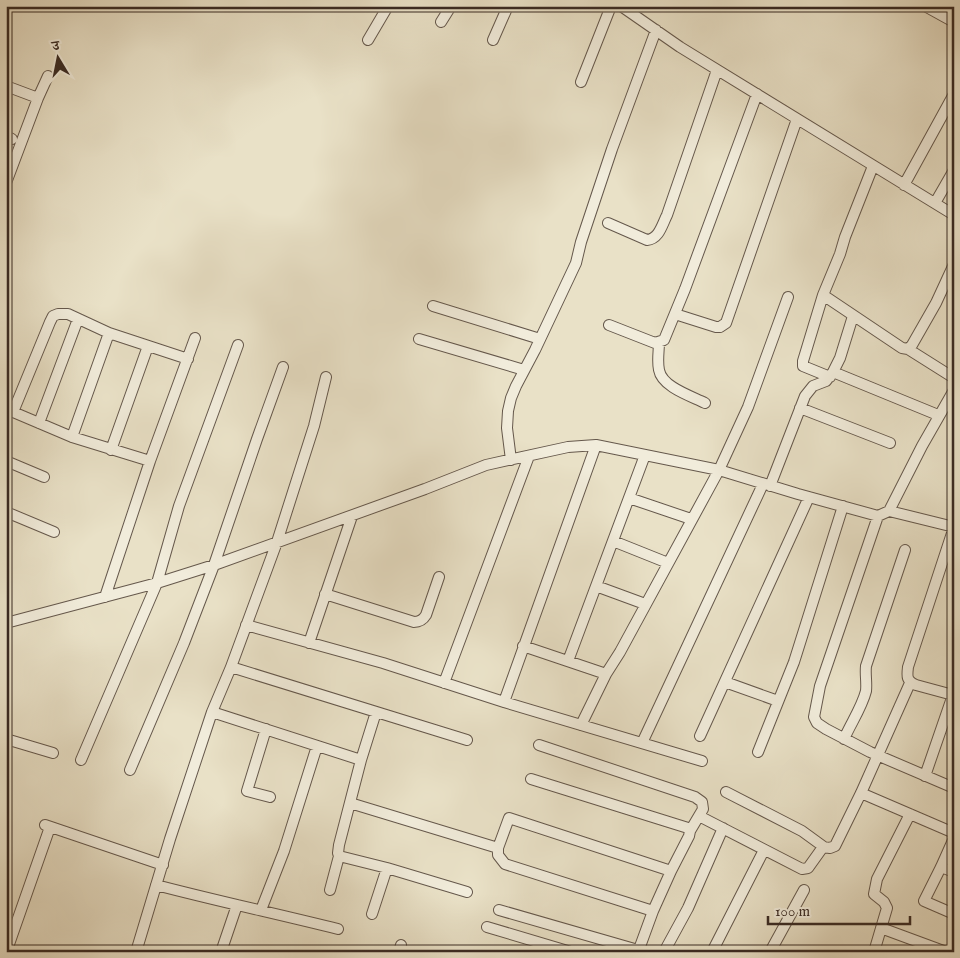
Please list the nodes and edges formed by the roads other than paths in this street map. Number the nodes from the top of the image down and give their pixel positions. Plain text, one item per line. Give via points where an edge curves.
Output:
1 (388, 6) edge
2 (450, 6) edge
3 (508, 6) edge
4 (611, 6) edge
5 (621, 6) edge
6 (925, 6) edge
7 (441, 22) dead end
8 (954, 22) edge
9 (656, 30) junction
10 (368, 40) dead end
11 (493, 40) dead end
12 (717, 70) junction
13 (48, 76) dead end
14 (581, 82) dead end
15 (6, 86) edge
16 (757, 94) junction
17 (954, 94) edge
18 (38, 98) junction
19 (797, 119) junction
20 (873, 166) junction
21 (954, 170) edge
22 (6, 182) edge
23 (904, 185) junction
24 (934, 203) junction
25 (954, 215) edge
26 (608, 223) dead end
27 (954, 264) edge
28 (823, 294) junction
29 (788, 297) dead end
30 (433, 306) dead end
31 (675, 314) junction
32 (853, 316) junction
33 (78, 319) junction
34 (609, 325) dead end
35 (109, 333) junction
36 (195, 338) dead end
37 (418, 339) dead end
38 (540, 339) junction
39 (660, 342) junction
40 (238, 345) dead end
41 (148, 346) junction
42 (908, 349) junction
43 (188, 359) junction
44 (283, 367) dead end
45 (524, 370) junction
46 (832, 374) junction
47 (326, 377) dead end
48 (954, 378) edge
49 (954, 390) edge
50 (705, 403) dead end
51 (800, 408) junction
52 (10, 411) edge
53 (938, 415) junction
54 (39, 423) junction
55 (72, 437) junction
56 (890, 443) dead end
57 (596, 445) junction
58 (111, 450) junction
59 (645, 455) junction
60 (529, 456) junction
61 (511, 460) junction
62 (6, 461) edge
63 (150, 462) junction
64 (719, 470) junction
65 (44, 477) dead end
66 (766, 485) junction
67 (809, 497) junction
68 (629, 498) junction
69 (843, 506) junction
70 (889, 511) junction
71 (6, 512) edge
72 (352, 516) junction
73 (878, 516) junction
74 (691, 520) junction
75 (954, 527) edge
76 (54, 532) dead end
77 (613, 541) junction
78 (277, 542) junction
79 (905, 550) dead end
80 (668, 563) junction
81 (214, 564) junction
82 (439, 577) dead end
83 (157, 583) junction
84 (596, 586) junction
85 (325, 594) junction
86 (105, 597) junction
87 (645, 604) junction
88 (6, 623) edge
89 (246, 625) junction
90 (309, 643) junction
91 (523, 646) junction
92 (568, 661) junction
93 (231, 668) junction
94 (606, 674) junction
95 (725, 682) junction
96 (444, 683) junction
97 (910, 683) junction
98 (953, 693) edge
99 (778, 701) junction
100 (504, 702) junction
101 (212, 712) junction
102 (376, 712) junction
103 (581, 725) junction
104 (266, 729) junction
105 (700, 736) dead end
106 (6, 739) edge
107 (844, 739) junction
108 (467, 740) dead end
109 (642, 743) junction
110 (317, 746) junction
111 (539, 746) dead end
112 (758, 752) dead end
113 (52, 753) dead end
114 (877, 755) junction
115 (81, 760) dead end
116 (362, 760) junction
117 (702, 761) dead end
118 (130, 770) dead end
119 (925, 776) junction
120 (531, 779) dead end
121 (954, 788) edge
122 (726, 792) dead end
123 (862, 793) junction
124 (270, 797) dead end
125 (350, 803) junction
126 (910, 814) junction
127 (699, 816) junction
128 (723, 828) junction
129 (690, 831) junction
130 (954, 833) edge
131 (954, 838) edge
132 (824, 847) junction
133 (498, 848) junction
134 (764, 850) junction
135 (339, 856) junction
136 (163, 865) junction
137 (941, 867) junction
138 (387, 868) junction
139 (671, 871) junction
140 (954, 872) edge
141 (156, 885) junction
142 (330, 890) dead end
143 (804, 890) dead end
144 (467, 892) dead end
145 (237, 905) junction
146 (261, 910) junction
147 (499, 910) dead end
148 (652, 911) junction
149 (372, 914) dead end
150 (954, 914) edge
151 (487, 927) dead end
152 (881, 928) junction
153 (338, 930) dead end
154 (8, 947) dead end
155 (638, 951) edge
156 (136, 952) edge
157 (221, 952) edge
158 (570, 952) edge
159 (664, 952) edge
160 (712, 952) edge
161 (770, 952) edge
162 (874, 952) edge
163 (946, 952) edge

1 - 10 street
2 - 7 street
3 - 11 street
4 - 14 street
5 - 9 street
6 - 8 street
9 - 12 street
9 - 38 street via 612,149 576,263
12 - 16 street
12 - 26 street via 657,236 647,240
13 - 18 street
15 - 18 street
16 - 19 street
16 - 31 street
17 - 23 street
18 - 22 street
19 - 20 street
19 - 31 street via 726,323 716,327
20 - 23 street
20 - 28 street
21 - 24 street
23 - 24 street
24 - 25 street
27 - 42 street
28 - 32 street
28 - 46 street via 803,360 804,366
29 - 64 street via 748,407
30 - 38 street
31 - 39 street via 664,340
32 - 42 street
32 - 46 street
33 - 35 street
33 - 52 street via 68,314 53,316
33 - 54 street
34 - 39 street via 655,343
35 - 41 street
35 - 55 street
36 - 43 street
37 - 45 street
38 - 45 street
39 - 50 street via 659,370 662,378
40 - 83 street via 179,506
41 - 43 street
41 - 58 street
42 - 48 street
43 - 63 street
44 - 81 street
45 - 61 street via 508,411
46 - 51 street via 826,381 813,386
46 - 53 street
47 - 78 street
49 - 53 street
51 - 56 street
51 - 66 street
52 - 54 street
53 - 70 street
54 - 55 street
55 - 58 street
57 - 59 street
57 - 60 street via 568,447
57 - 91 street
58 - 63 street
59 - 64 street
59 - 68 street
60 - 61 street
60 - 96 street
61 - 72 street via 486,465
62 - 65 street
63 - 86 street
64 - 66 street
64 - 74 street
66 - 67 street
66 - 109 street
67 - 69 street
67 - 95 street
68 - 74 street
68 - 77 street
69 - 73 street
69 - 99 street via 794,662
70 - 73 street
70 - 75 street
71 - 76 street
72 - 78 street
72 - 85 street
73 - 107 street via 820,686 815,710 817,723
74 - 80 street
75 - 97 street via 908,667
77 - 80 street
77 - 84 street
78 - 81 street
78 - 89 street
79 - 107 street via 866,666 864,698
80 - 87 street
81 - 83 street
81 - 118 street
82 - 85 street via 426,615 418,622
83 - 86 street
83 - 115 street
84 - 87 street
84 - 92 street
85 - 90 street
86 - 88 street
87 - 94 street
89 - 90 street
89 - 93 street
90 - 96 street
91 - 92 street
91 - 100 street
92 - 94 street
93 - 101 street
93 - 102 street
94 - 103 street
95 - 99 street
95 - 105 street
96 - 100 street
97 - 98 street
97 - 114 street
98 - 119 street
99 - 112 street
100 - 103 street
101 - 104 street
101 - 136 street
102 - 108 street
102 - 116 street
103 - 109 street
104 - 110 street
104 - 124 street via 247,791
106 - 113 street
107 - 114 street
109 - 117 street
110 - 116 street
110 - 146 street via 284,851
111 - 127 street via 695,797 702,802
114 - 119 street
114 - 123 street
116 - 125 street
119 - 121 street
120 - 129 street
122 - 132 street via 802,831
123 - 126 street
123 - 132 street via 835,846
125 - 133 street
125 - 135 street
126 - 130 street
126 - 152 street via 874,887 874,894 887,908
127 - 128 street
127 - 129 street
128 - 134 street
128 - 159 street via 688,908
129 - 139 street
131 - 137 street
132 - 134 street via 804,869
133 - 139 street via 509,818
133 - 148 street via 504,864
134 - 160 street
135 - 138 street
135 - 142 street
136 - 141 street
136 - 154 street via 47,826
137 - 140 street
137 - 150 street via 924,901
138 - 144 street
138 - 149 street
139 - 148 street
141 - 145 street
141 - 156 street
143 - 161 street
145 - 146 street
145 - 157 street
146 - 153 street
147 - 155 street
148 - 155 street
151 - 158 street
152 - 162 street
152 - 163 street

